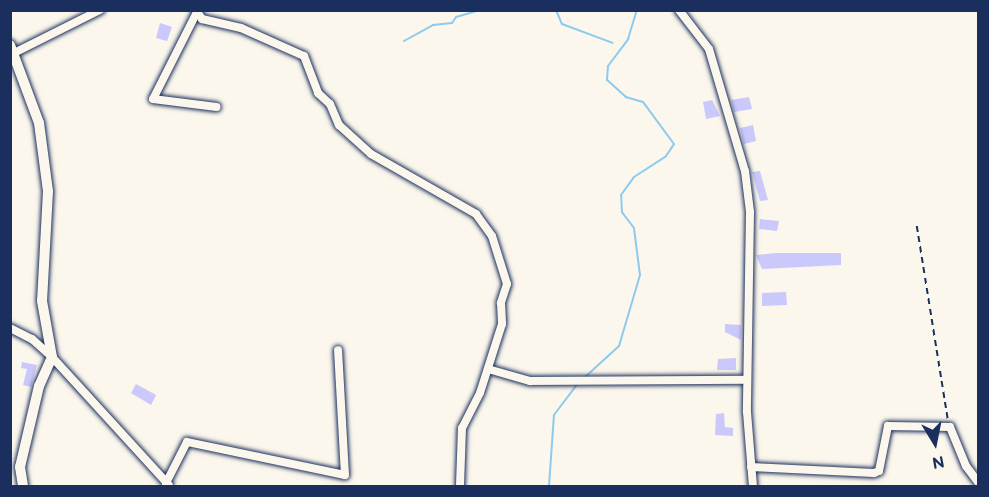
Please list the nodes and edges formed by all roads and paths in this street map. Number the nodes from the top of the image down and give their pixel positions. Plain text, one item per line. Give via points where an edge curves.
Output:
1 (100, 10) edge
2 (679, 10) edge
3 (196, 12) edge
4 (12, 51) edge
5 (217, 107) dead end
6 (917, 226) dead end
7 (10, 328) edge
8 (338, 350) dead end
9 (52, 357) junction
10 (488, 369) junction
11 (747, 380) junction
12 (950, 427) junction
13 (751, 467) junction
14 (978, 482) edge
15 (168, 485) edge
16 (23, 486) edge
17 (460, 486) edge
18 (753, 486) edge

1 - 4 street
2 - 11 street via 709,49 745,171 750,212
3 - 5 street via 153,99
3 - 10 street via 271,39 304,56 318,93 330,104 339,125 371,154 476,214 492,236 507,284 502,324
4 - 9 street via 39,123 48,221 42,301
6 - 12 path
7 - 9 street via 32,339
8 - 15 street via 345,475 187,442
9 - 15 street
9 - 16 street via 39,386 22,458
10 - 11 street via 530,381
10 - 17 street via 462,429
11 - 13 street
12 - 13 street via 888,426 879,471 874,473
12 - 14 street via 966,466
13 - 18 street

